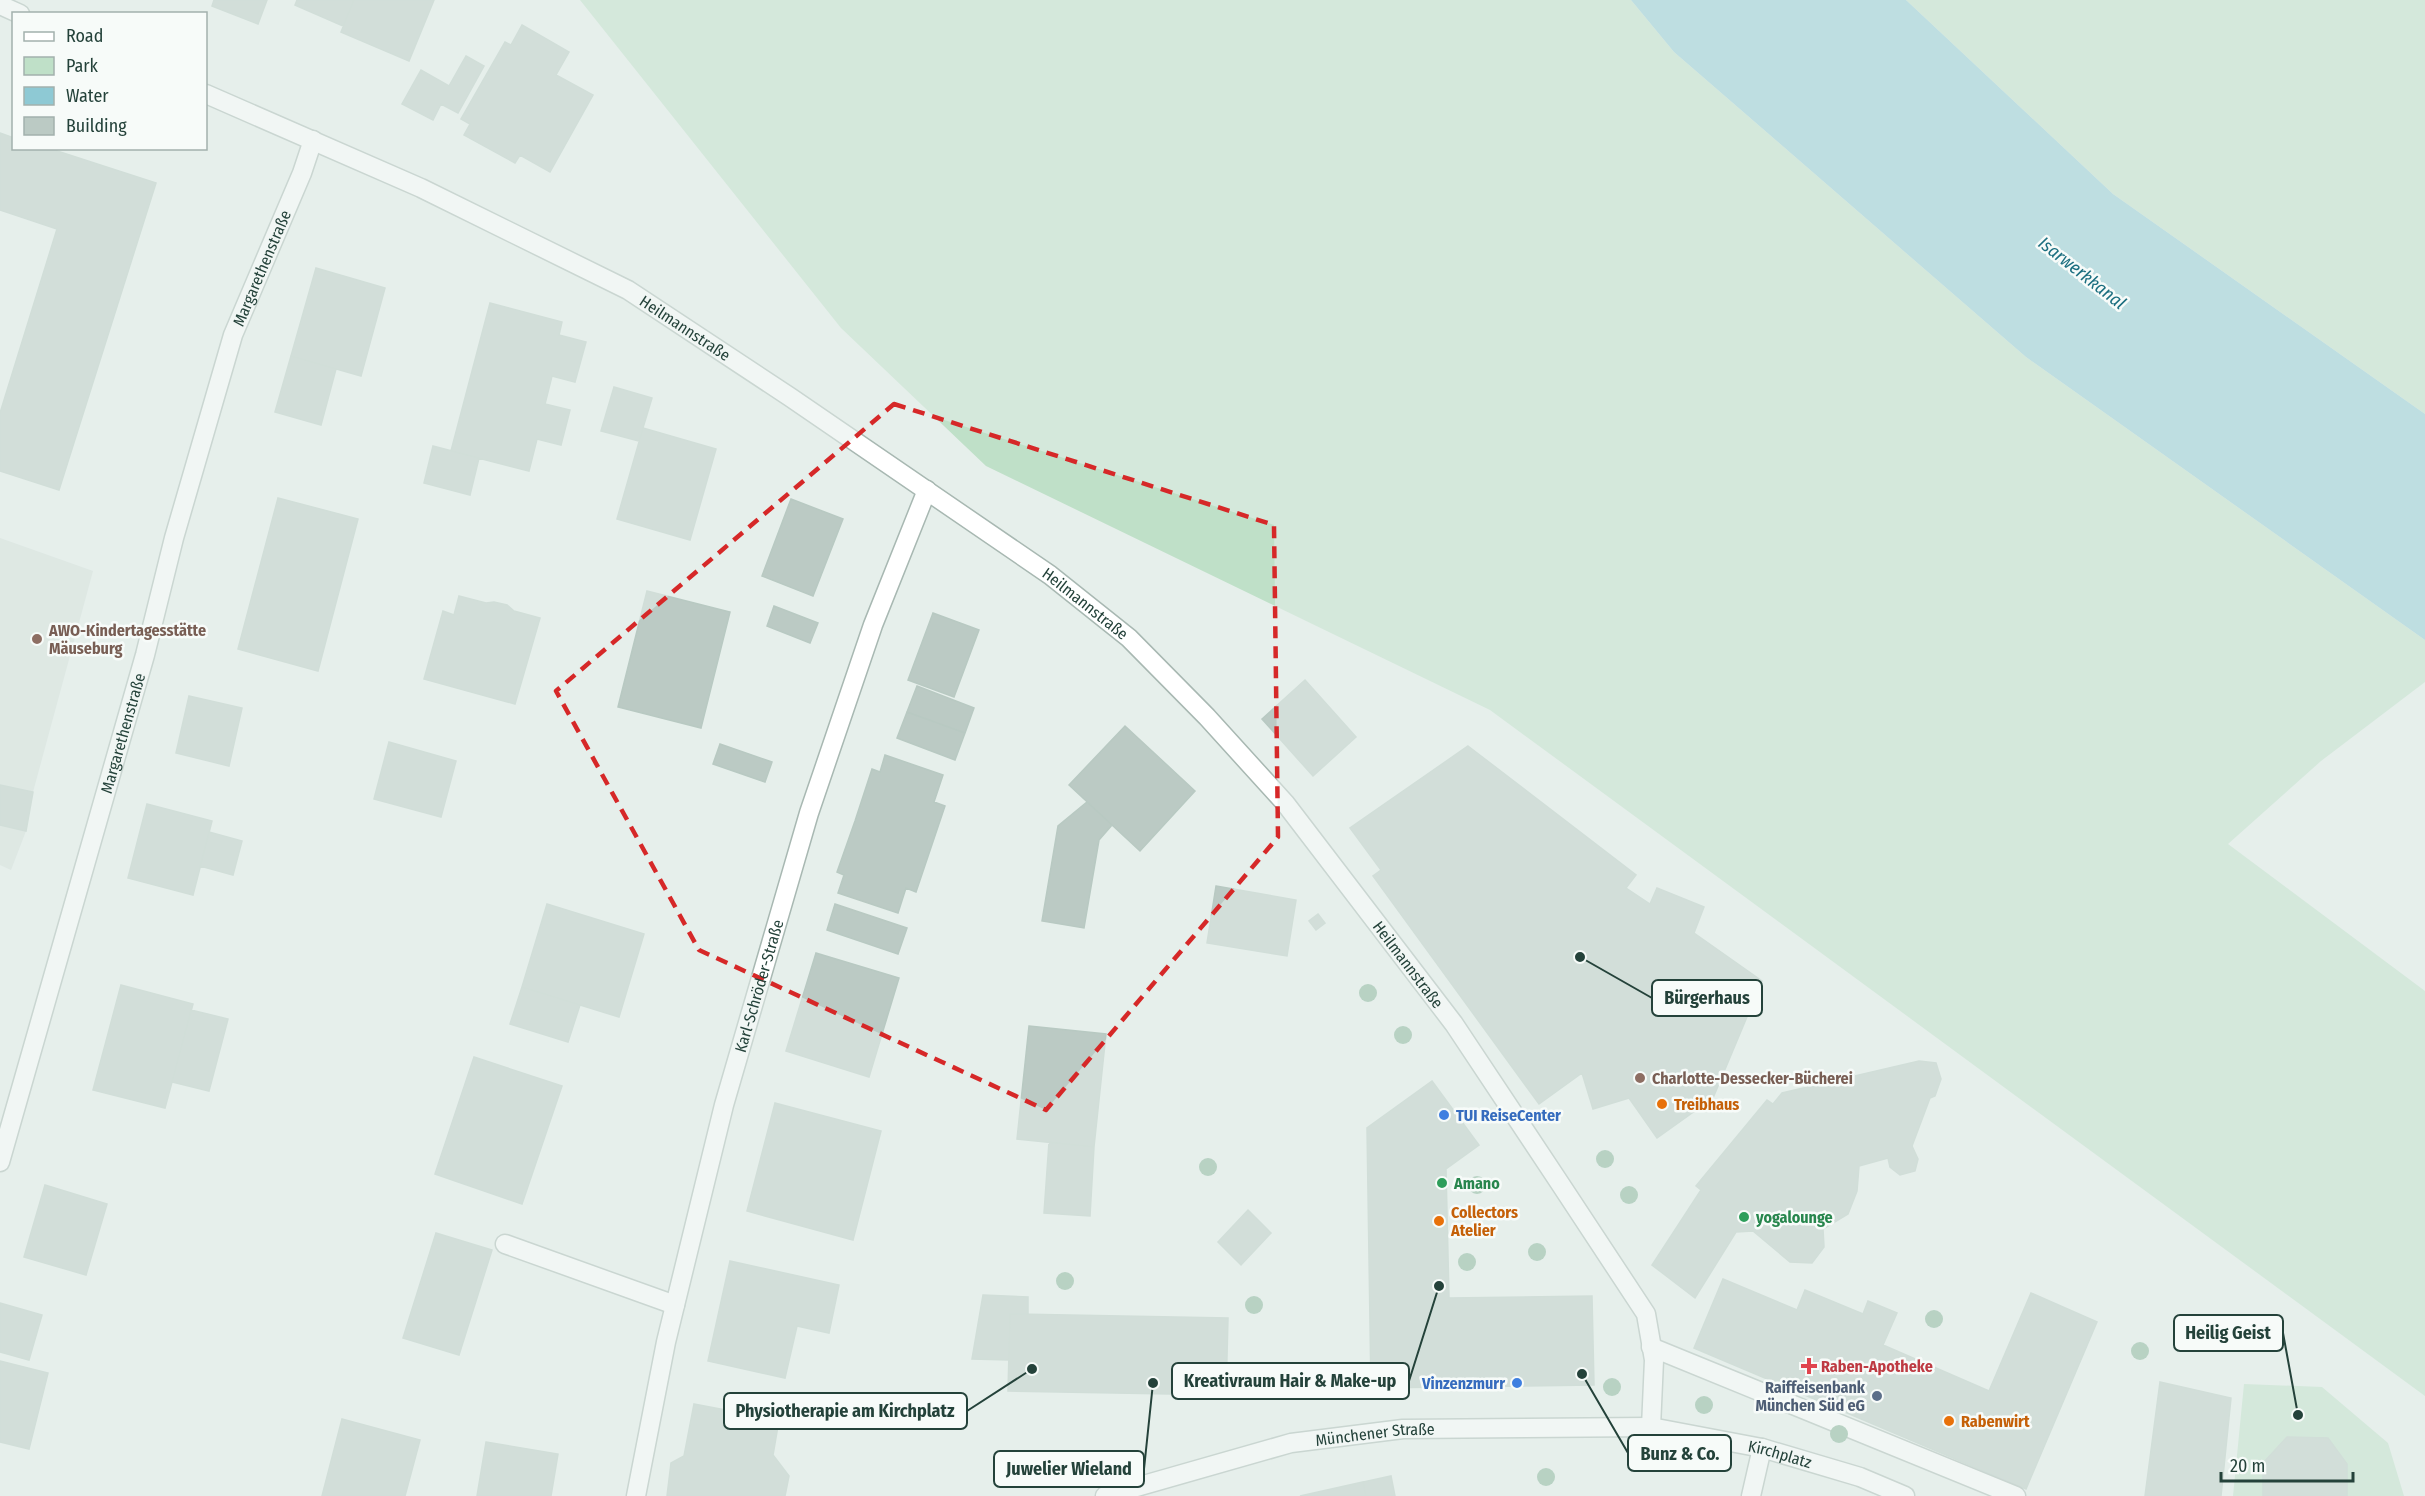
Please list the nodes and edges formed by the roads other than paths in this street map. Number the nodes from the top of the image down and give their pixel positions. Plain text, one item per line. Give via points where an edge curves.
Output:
1 (0, 5) edge
2 (16, 12) edge
3 (207, 94) edge
4 (313, 140) junction
5 (927, 490) junction
6 (0, 1162) edge
7 (506, 1244) dead end
8 (675, 1305) junction
9 (1651, 1347) junction
10 (1651, 1427) junction
11 (1762, 1448) junction
12 (636, 1496) edge
13 (1105, 1496) edge
14 (1751, 1496) edge
15 (1905, 1496) edge
16 (2016, 1496) edge

1 - 2 street
3 - 4 street, Heilmannstraße
4 - 5 street, Heilmannstraße via 421,188 628,290
4 - 6 street, Margarethenstraße via 234,335
5 - 8 street, Karl-Schröder-Straße via 873,625 809,813 724,1105
5 - 9 street, Heilmannstraße via 1050,575 1129,638 1285,803 1454,1024 1646,1314
7 - 8 street
8 - 12 street, Karl-Schröder-Straße
9 - 10 street, Heilmannstraße
9 - 16 street
10 - 11 street, Kirchplatz
10 - 13 street, Münchener Straße via 1402,1429 1369,1433 1291,1443
11 - 14 street
11 - 15 street, Kirchplatz via 1860,1477

